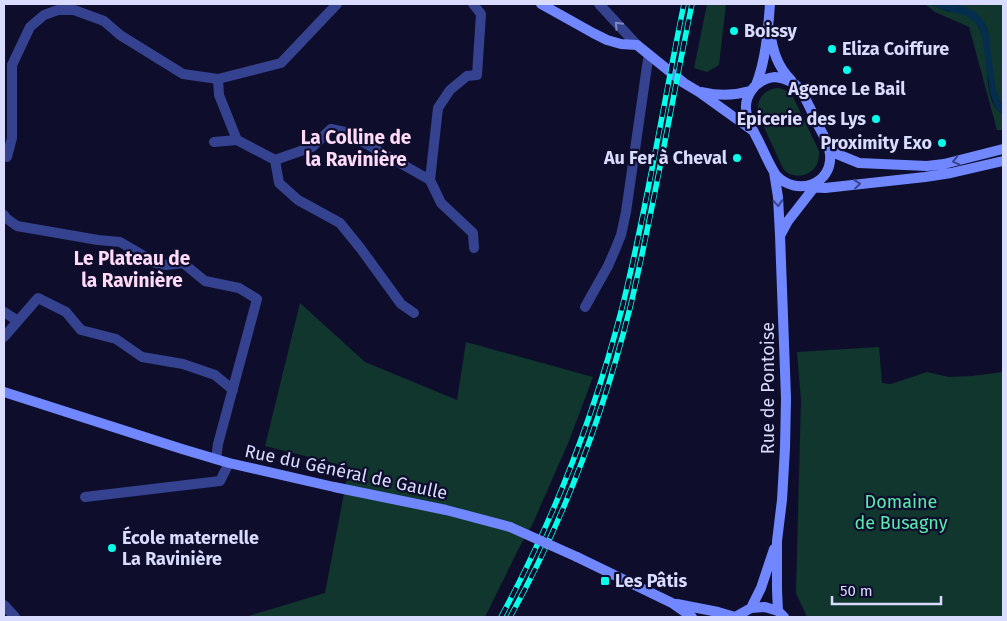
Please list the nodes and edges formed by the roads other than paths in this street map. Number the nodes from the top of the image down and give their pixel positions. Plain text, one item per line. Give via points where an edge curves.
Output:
1 (337, 4) edge
2 (473, 4) edge
3 (541, 4) edge
4 (599, 4) edge
5 (770, 4) edge
6 (768, 22) junction
7 (637, 45) junction
8 (649, 55) junction
9 (218, 79) junction
10 (795, 84) junction
11 (753, 88) junction
12 (699, 92) junction
13 (754, 132) junction
14 (237, 140) junction
15 (214, 142) dead end
16 (829, 146) junction
17 (1003, 149) edge
18 (7, 157) dead end
19 (274, 160) junction
20 (1003, 161) edge
21 (774, 172) junction
22 (824, 175) junction
23 (430, 180) junction
24 (803, 187) junction
25 (814, 188) junction
26 (4, 214) edge
27 (780, 235) junction
28 (474, 248) dead end
29 (585, 307) dead end
30 (4, 312) edge
31 (414, 313) dead end
32 (18, 321) junction
33 (4, 337) edge
34 (233, 390) junction
35 (4, 393) edge
36 (216, 459) junction
37 (229, 463) junction
38 (85, 497) dead end
39 (777, 541) junction
40 (672, 603) junction
41 (4, 605) edge
42 (751, 608) junction
43 (781, 614) edge
44 (15, 617) edge
45 (692, 617) edge
46 (735, 617) edge

1 - 9 street via 281,63
2 - 23 street via 481,14 477,75 467,76 450,90 438,108
3 - 7 main road via 607,40
7 -> 4 street
5 - 6 main road
6 - 10 main road via 775,57
6 - 11 main road via 763,63
7 - 8 main road
8 - 12 main road
8 - 29 street via 621,235
9 - 14 street via 219,95
9 - 18 street via 183,74 120,35 104,21 74,10 58,10 44,15 30,27 12,65 12,138
10 - 11 main road via 776,77 767,78
10 - 16 main road
11 - 12 main road via 740,94 722,96
11 - 13 main road via 747,99 746,111
12 - 13 main road
13 - 21 main road
14 - 15 street
14 - 19 street
17 -> 16 main road via 944,164 919,166 859,163 837,154
16 - 22 main road via 830,163
19 - 23 street via 312,147 332,129 345,132
19 - 31 street via 279,183 298,200 340,223 401,304
25 -> 20 main road via 925,178
21 - 24 main road via 786,183
21 -> 27 main road, Rue de Pontoise
22 - 24 main road
22 - 25 main road
23 - 28 street via 441,203 473,233
24 - 25 main road
25 - 27 main road
26 - 34 street via 17,226 120,242 156,263 183,263 205,281 239,288 257,299
27 - 39 main road, Rue de Pontoise via 786,398
30 - 32 street
32 - 33 street
32 - 34 street via 38,298 66,312 81,330 116,339 142,357 182,364 214,375
34 - 36 street
35 - 36 main road, Rue du Général de Gaulle
36 - 37 main road, Rue du Général de Gaulle
37 - 38 street via 220,481
37 - 40 main road, Rue du Général de Gaulle, bridge via 510,527
39 - 42 main road, Rue de Pontoise
39 - 43 main road, Rue de Pontoise via 776,590
40 - 45 main road, Rue du Général de Gaulle
40 - 46 main road, Rue du Général de Gaulle
41 - 44 street
42 - 43 main road via 765,607
42 - 46 main road

